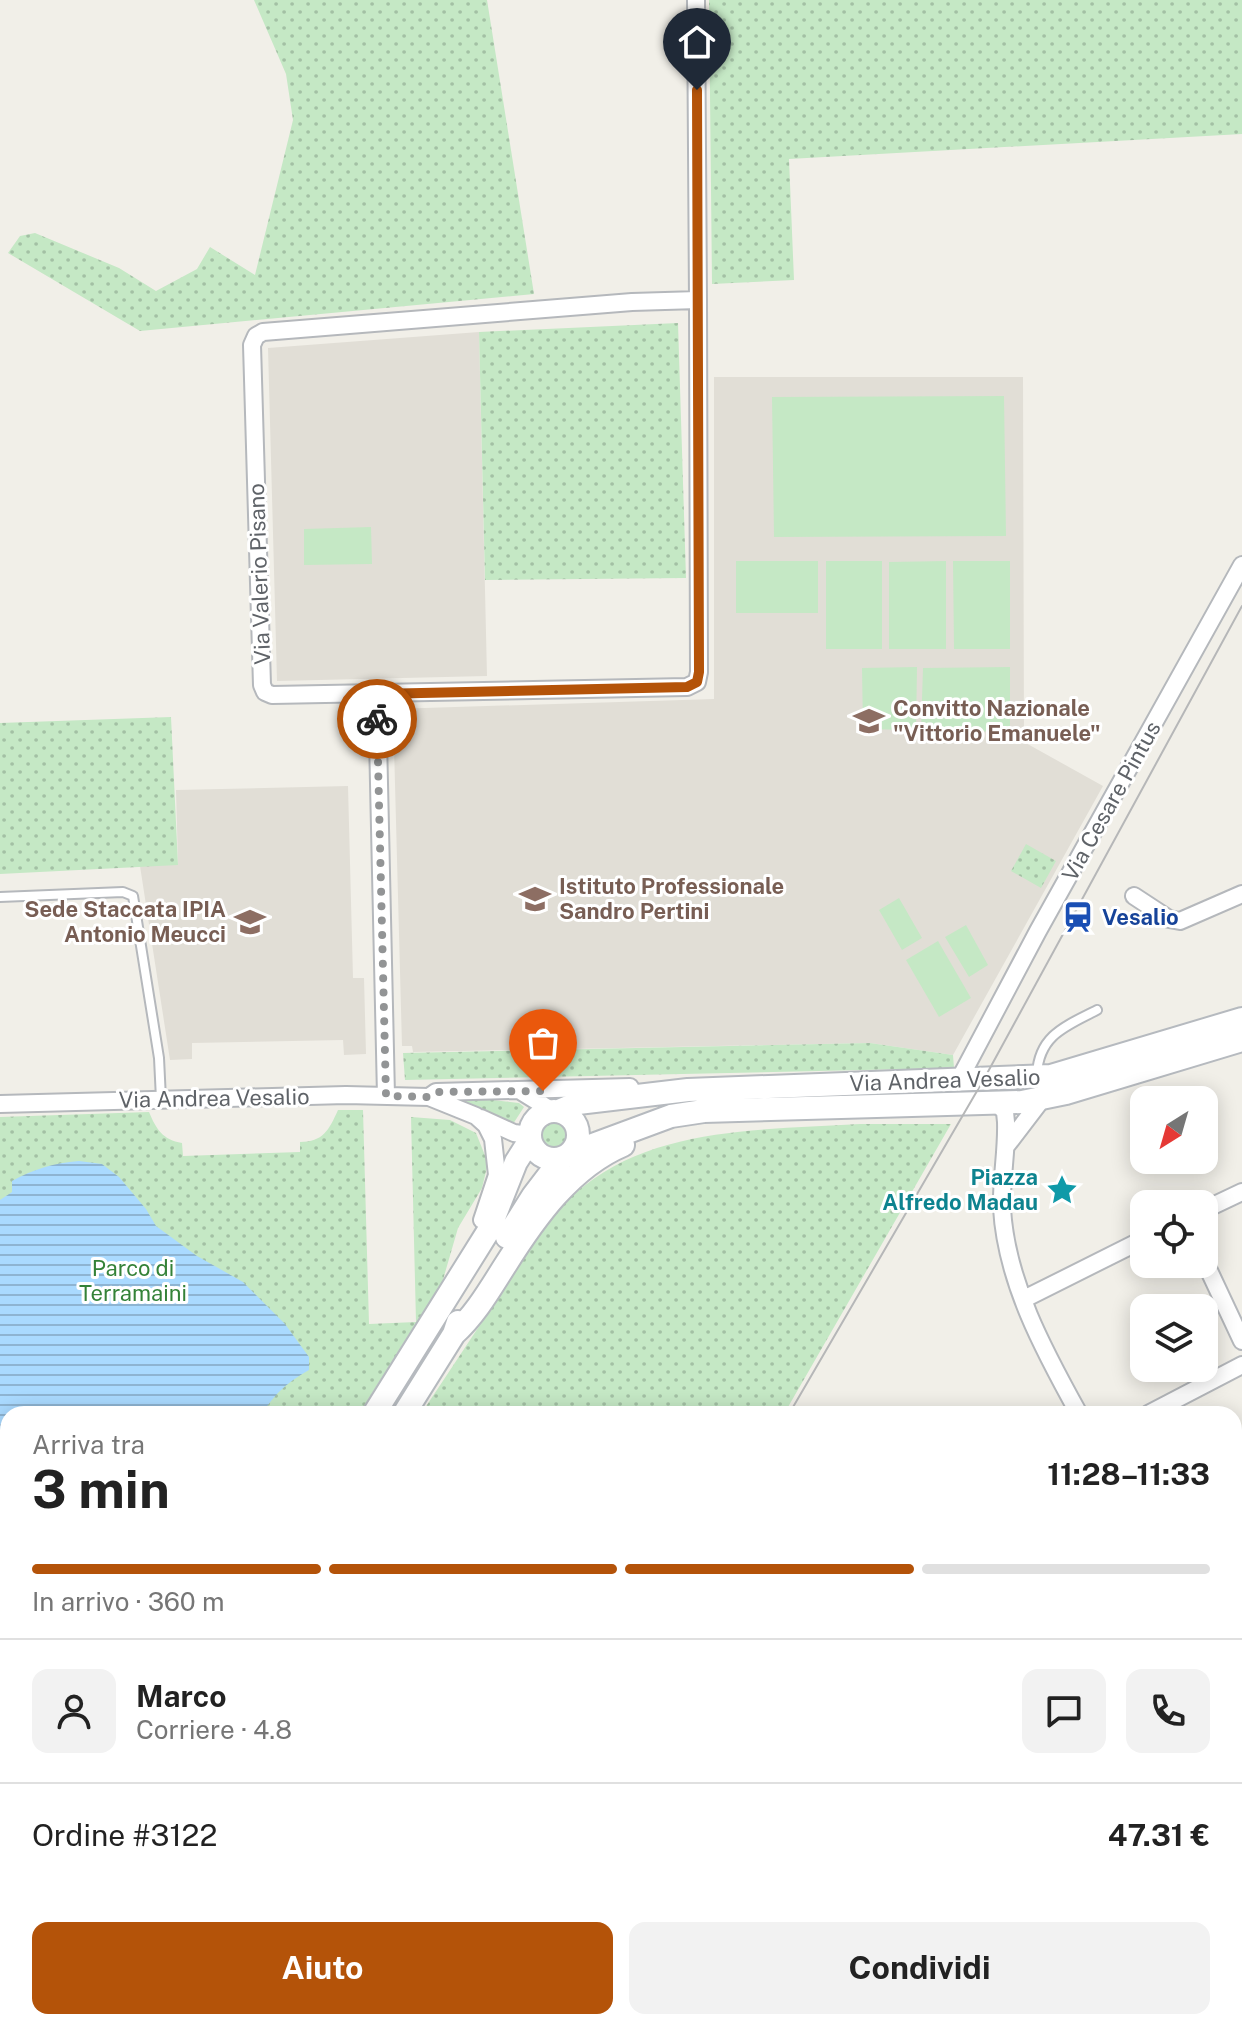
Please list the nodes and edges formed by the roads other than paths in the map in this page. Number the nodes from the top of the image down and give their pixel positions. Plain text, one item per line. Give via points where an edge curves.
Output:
1 (696, 0) edge
2 (698, 300) junction
3 (1242, 565) edge
4 (377, 694) junction
5 (1242, 894) edge
6 (1134, 896) dead end
7 (0, 897) edge
8 (1097, 1010) dead end
9 (1242, 1019) edge
10 (1242, 1040) edge
11 (959, 1080) junction
12 (1040, 1088) junction
13 (688, 1090) junction
14 (521, 1091) junction
15 (386, 1096) junction
16 (429, 1097) junction
17 (161, 1099) junction
18 (997, 1103) junction
19 (0, 1104) edge
20 (555, 1111) junction
21 (752, 1111) junction
22 (476, 1116) junction
23 (530, 1137) junction
24 (1007, 1145) junction
25 (568, 1153) junction
26 (1242, 1192) edge
27 (1218, 1203) edge
28 (1130, 1246) edge
29 (474, 1253) junction
30 (1212, 1278) edge
31 (1024, 1299) junction
32 (454, 1334) junction
33 (1242, 1341) edge
34 (1242, 1365) edge
35 (379, 1406) edge
36 (409, 1406) edge
37 (1075, 1406) edge
38 (1163, 1406) edge

1 - 2 street
2 - 4 street, Via Valerio Pisano via 697,682 687,687
2 - 4 street, Via Valerio Pisano via 256,336 252,345 262,685 272,695
3 - 11 street, Via Cesare Pintus
4 - 15 street
5 - 6 street via 1180,921
7 - 17 lane via 123,892 133,896
8 - 12 lane via 1046,1042 1038,1059
9 - 12 main road, Via Andrea Vesalio via 1081,1069
10 - 12 main road, Via Andrea Vesalio via 1066,1093
11 - 12 main road, Via Andrea Vesalio
11 - 13 main road, Via Andrea Vesalio
12 - 18 main road, Via Andrea Vesalio
12 - 24 street
13 - 14 street, Via Andrea Vesalio via 675,1085
13 - 20 main road, Via Andrea Vesalio via 578,1103
14 - 16 street, Via Andrea Vesalio via 436,1092
14 - 20 street
15 - 16 street, Via Andrea Vesalio
15 - 17 street, Via Andrea Vesalio
16 - 22 street, Via Andrea Vesalio
17 - 19 street, Via Andrea Vesalio
18 - 21 main road, Via Andrea Vesalio
18 - 24 street via 1005,1112
20 - 23 main road via 534,1120
20 - 25 main road via 576,1125 578,1141
21 - 25 main road, Via Andrea Vesalio via 671,1116
21 - 32 main road, Via Andrea Vesalio via 639,1138 581,1171 558,1193 471,1318
22 - 23 street, Via Andrea Vesalio
22 - 29 street via 493,1139 497,1175
23 - 25 main road via 547,1158
23 - 29 main road
24 - 31 street via 1002,1211
25 - 32 main road via 533,1196 461,1313
26 - 27 street
28 - 31 street
29 - 35 main road
30 - 33 street
31 - 37 street via 1038,1339
32 - 36 main road
34 - 38 street

